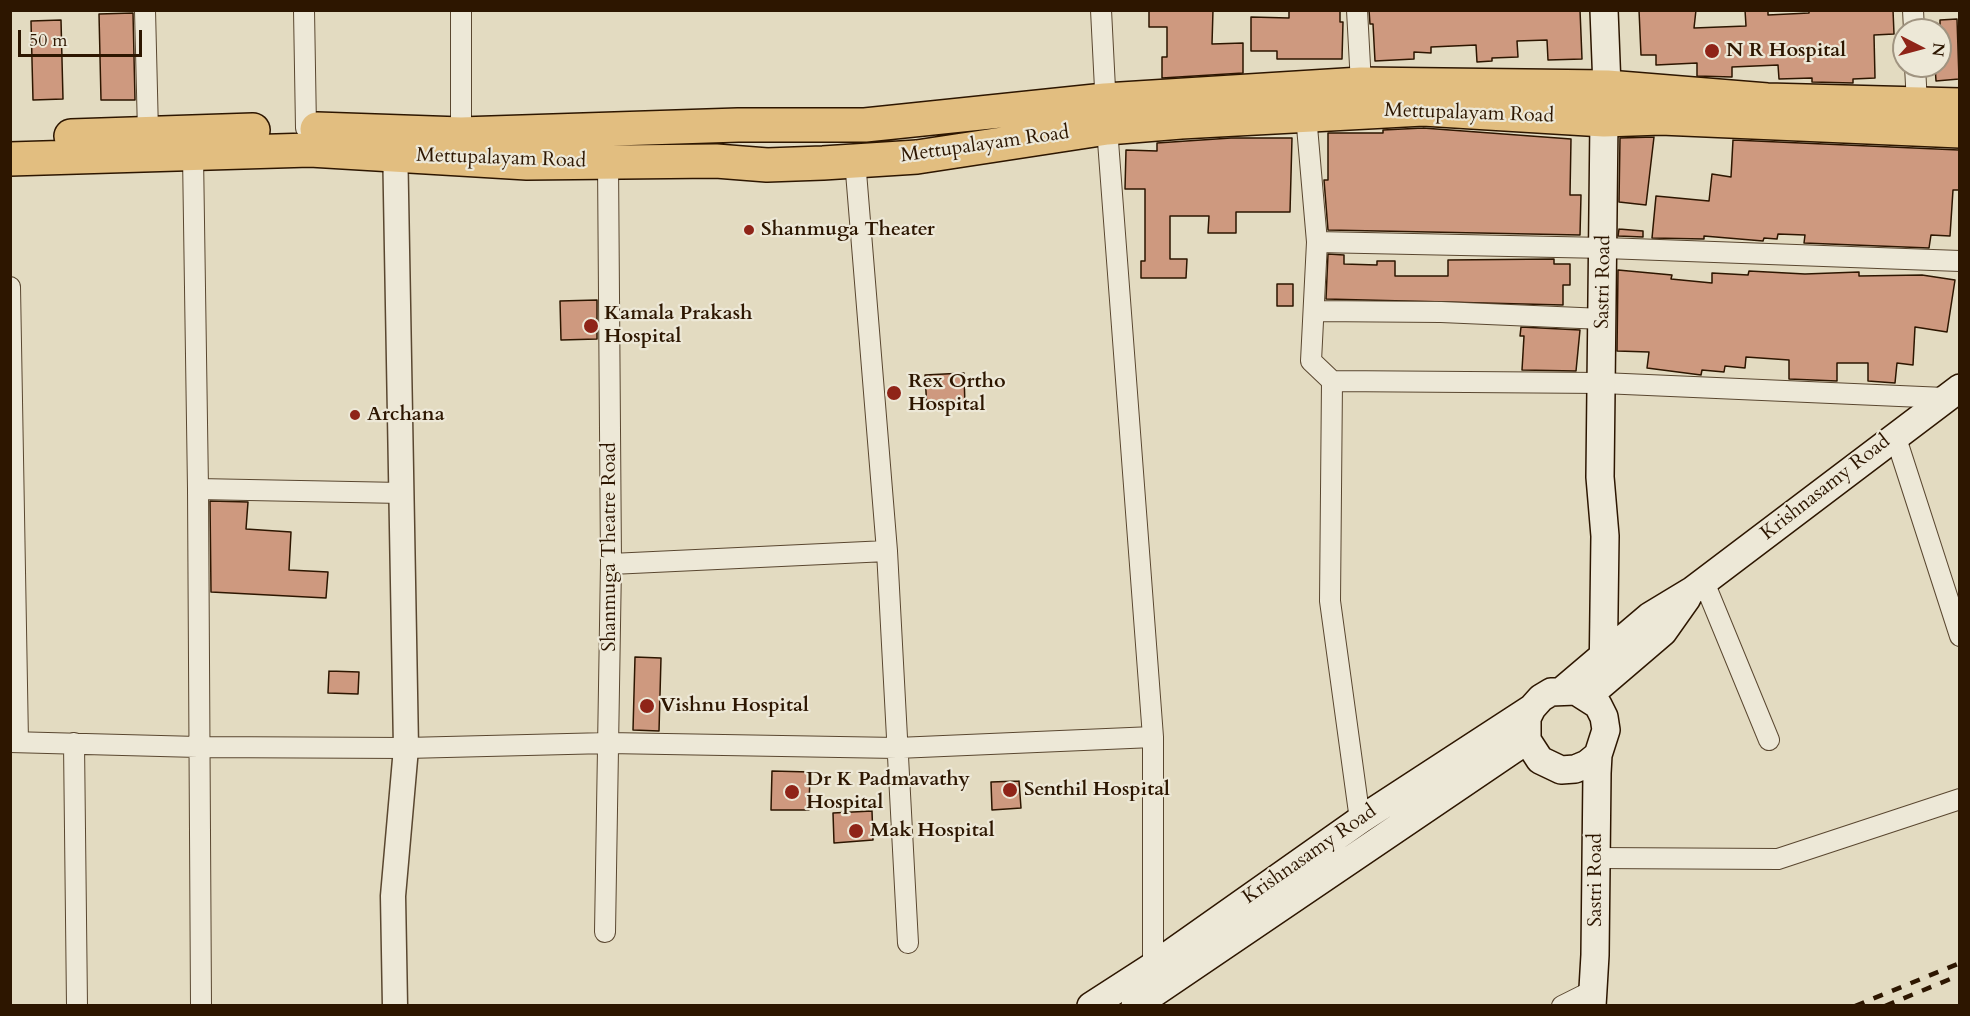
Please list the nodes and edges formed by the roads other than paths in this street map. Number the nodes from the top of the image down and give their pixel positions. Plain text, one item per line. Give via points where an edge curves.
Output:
1 (145, 10) edge
2 (304, 10) edge
3 (461, 10) edge
4 (1101, 10) edge
5 (1357, 10) edge
6 (1604, 10) edge
7 (1916, 78) edge
8 (1361, 84) junction
9 (1607, 87) junction
10 (1917, 104) junction
11 (1959, 105) edge
12 (1106, 114) junction
13 (1306, 115) junction
14 (1604, 120) junction
15 (306, 128) junction
16 (1959, 131) edge
17 (148, 132) junction
18 (462, 134) junction
19 (10, 138) edge
20 (395, 143) junction
21 (193, 155) junction
22 (10, 159) edge
23 (855, 160) junction
24 (608, 162) junction
25 (1317, 242) junction
26 (1605, 248) junction
27 (1959, 261) edge
28 (10, 287) edge
29 (1314, 311) junction
30 (1603, 319) junction
31 (1332, 381) junction
32 (1602, 384) junction
33 (1952, 393) edge
34 (1895, 435) junction
35 (198, 489) junction
36 (402, 493) junction
37 (886, 551) junction
38 (611, 564) junction
39 (1699, 586) junction
40 (1959, 636) edge
41 (1589, 678) junction
42 (1532, 708) junction
43 (1153, 737) junction
44 (1527, 740) junction
45 (1769, 740) dead end
46 (14, 742) edge
47 (74, 742) junction
48 (608, 743) junction
49 (198, 747) junction
50 (406, 748) junction
51 (897, 748) junction
52 (1598, 755) junction
53 (1561, 770) junction
54 (1959, 799) edge
55 (1360, 820) junction
56 (1596, 858) junction
57 (605, 932) dead end
58 (908, 943) dead end
59 (1153, 966) junction
60 (1580, 1003) edge
61 (77, 1005) edge
62 (201, 1005) edge
63 (395, 1005) edge
64 (1091, 1005) edge
65 (1135, 1005) edge

1 - 17 street
2 - 15 street
3 - 18 street
4 - 12 street
5 - 8 street
6 - 9 main road, Sastri Road
7 - 10 street
8 - 9 highway, Mettupalayam Road
8 - 12 highway, Mettupalayam Road
9 - 10 highway, Mettupalayam Road via 1767,100
9 - 14 main road, Sastri Road
10 - 11 highway, Mettupalayam Road
12 - 13 highway, Mettupalayam Road
12 - 18 highway, Mettupalayam Road via 865,125
12 - 23 highway, Mettupalayam Road via 917,157
12 - 43 street
13 - 14 highway, Mettupalayam Road via 1423,109
13 - 25 street
14 - 16 highway, Mettupalayam Road via 1661,118
14 - 26 main road, Sastri Road
15 - 17 highway, Mettupalayam Road
15 - 20 highway, Mettupalayam Road
17 - 19 highway, Mettupalayam Road
18 - 20 highway, Mettupalayam Road
20 - 21 highway, Mettupalayam Road
20 - 24 highway, Mettupalayam Road via 527,163
20 - 36 street
21 - 22 highway, Mettupalayam Road
21 - 35 street
23 - 24 highway, Mettupalayam Road via 766,165 716,161
23 - 37 street
24 - 38 street, Shanmuga Theatre Road
25 - 26 street
25 - 29 street
26 - 27 street
26 - 30 main road, Sastri Road
28 - 46 street
29 - 30 street
29 - 31 street via 1311,361
30 - 32 main road, Sastri Road
31 - 32 street
31 - 55 street via 1330,601
32 - 33 street
32 - 41 main road, Sastri Road
33 - 34 main road, Krishnasamy Road
34 - 39 main road, Krishnasamy Road
34 - 40 street
35 - 36 street
35 - 49 street
36 - 50 street
37 - 38 street
37 - 51 street
38 - 48 street, Shanmuga Theatre Road
39 - 41 main road, Krishnasamy Road via 1663,633
39 - 45 street
41 - 42 main road via 1540,698
41 - 52 main road via 1605,723 1604,743
42 - 44 main road
42 - 55 main road, Krishnasamy Road
43 - 51 street
43 - 59 street
44 - 53 main road via 1540,760
44 - 65 main road
46 - 47 street
47 - 49 street
47 - 61 street
48 - 50 street
48 - 51 street
48 - 57 street, Shanmuga Theatre Road
49 - 50 street
49 - 62 street
50 - 63 street via 393,896
51 - 58 street
52 - 53 main road via 1575,769
52 - 56 main road, Sastri Road
53 - 60 main road, Sastri Road via 1577,790 1586,813 1588,954
54 - 56 street via 1778,859
55 - 59 main road, Krishnasamy Road
56 - 60 main road, Sastri Road
59 - 64 main road, Krishnasamy Road

